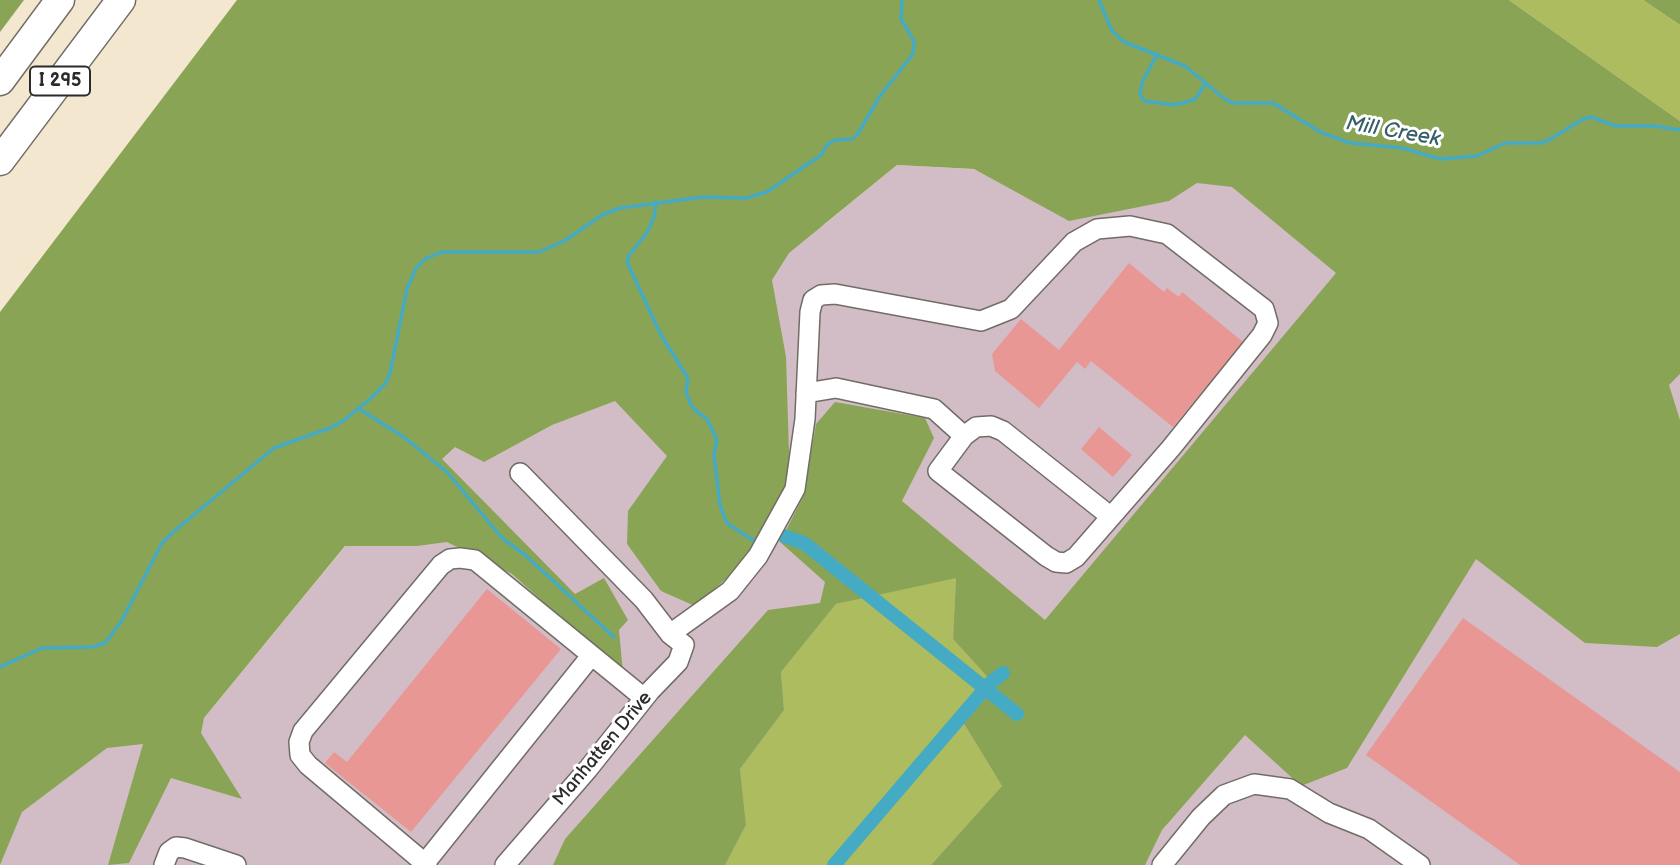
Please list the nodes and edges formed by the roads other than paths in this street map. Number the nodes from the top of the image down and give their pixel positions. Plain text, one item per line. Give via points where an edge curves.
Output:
1 (60, 0) edge
2 (121, 0) edge
3 (0, 81) edge
4 (0, 161) edge
5 (806, 393) junction
6 (964, 436) junction
7 (520, 474) dead end
8 (1110, 516) junction
9 (670, 634) junction
10 (591, 656) junction
11 (644, 698) junction
12 (426, 864) edge
13 (164, 865) edge
14 (236, 865) edge
15 (505, 865) edge
16 (1162, 865) edge
17 (1420, 865) edge

1 - 3 highway, I 295
2 - 4 highway, I 295
5 - 6 street via 836,388 934,409
5 - 8 street via 810,312 813,300 821,295 981,321 1011,309 1074,242 1097,229 1130,226 1167,234 1264,309 1268,323 1179,438
5 - 9 street via 795,489 758,556 730,592
6 - 8 street via 985,425 1003,431
6 - 8 street via 938,471 1056,562 1076,557
7 - 9 street via 644,600
9 - 11 street, Manhatten Drive via 684,645 683,653
10 - 11 street
10 - 12 street
10 - 12 street via 475,560 450,559 440,565 303,731 300,755 308,765
11 - 15 street, Manhatten Drive
13 - 14 street via 176,847
16 - 17 street via 1224,795 1254,783 1290,789 1328,813 1369,830

